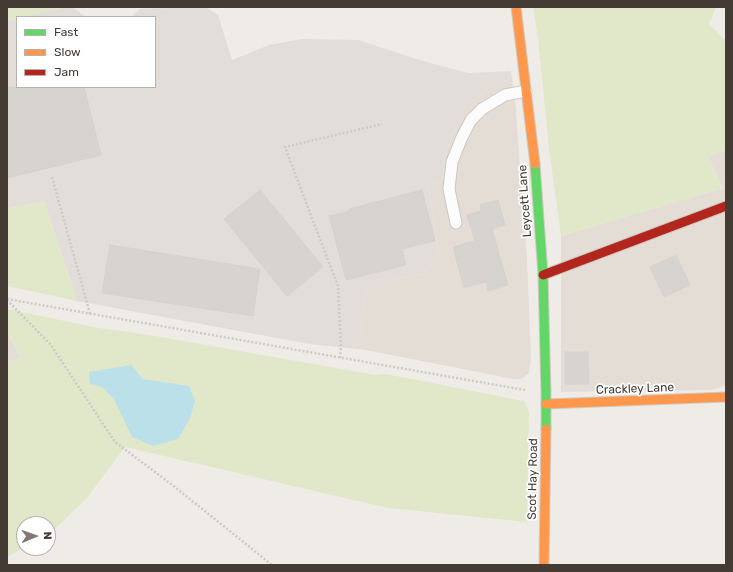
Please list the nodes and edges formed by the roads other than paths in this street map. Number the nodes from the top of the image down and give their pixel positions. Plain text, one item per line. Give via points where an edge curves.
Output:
1 (516, 7) edge
2 (526, 91) junction
3 (726, 206) edge
4 (456, 223) dead end
5 (543, 275) junction
6 (546, 394) joint
7 (726, 397) edge
8 (546, 404) junction
9 (544, 565) edge

1 - 2 street, Leycett Lane
2 - 4 lane via 505,95 482,109 471,120 452,162 449,189
2 - 5 street, Leycett Lane via 536,170
3 - 5 street
5 - 6 street, Leycett Lane
6 - 8 street, Scot Hay Road
7 - 8 street, Crackley Lane
8 - 9 street, Scot Hay Road

